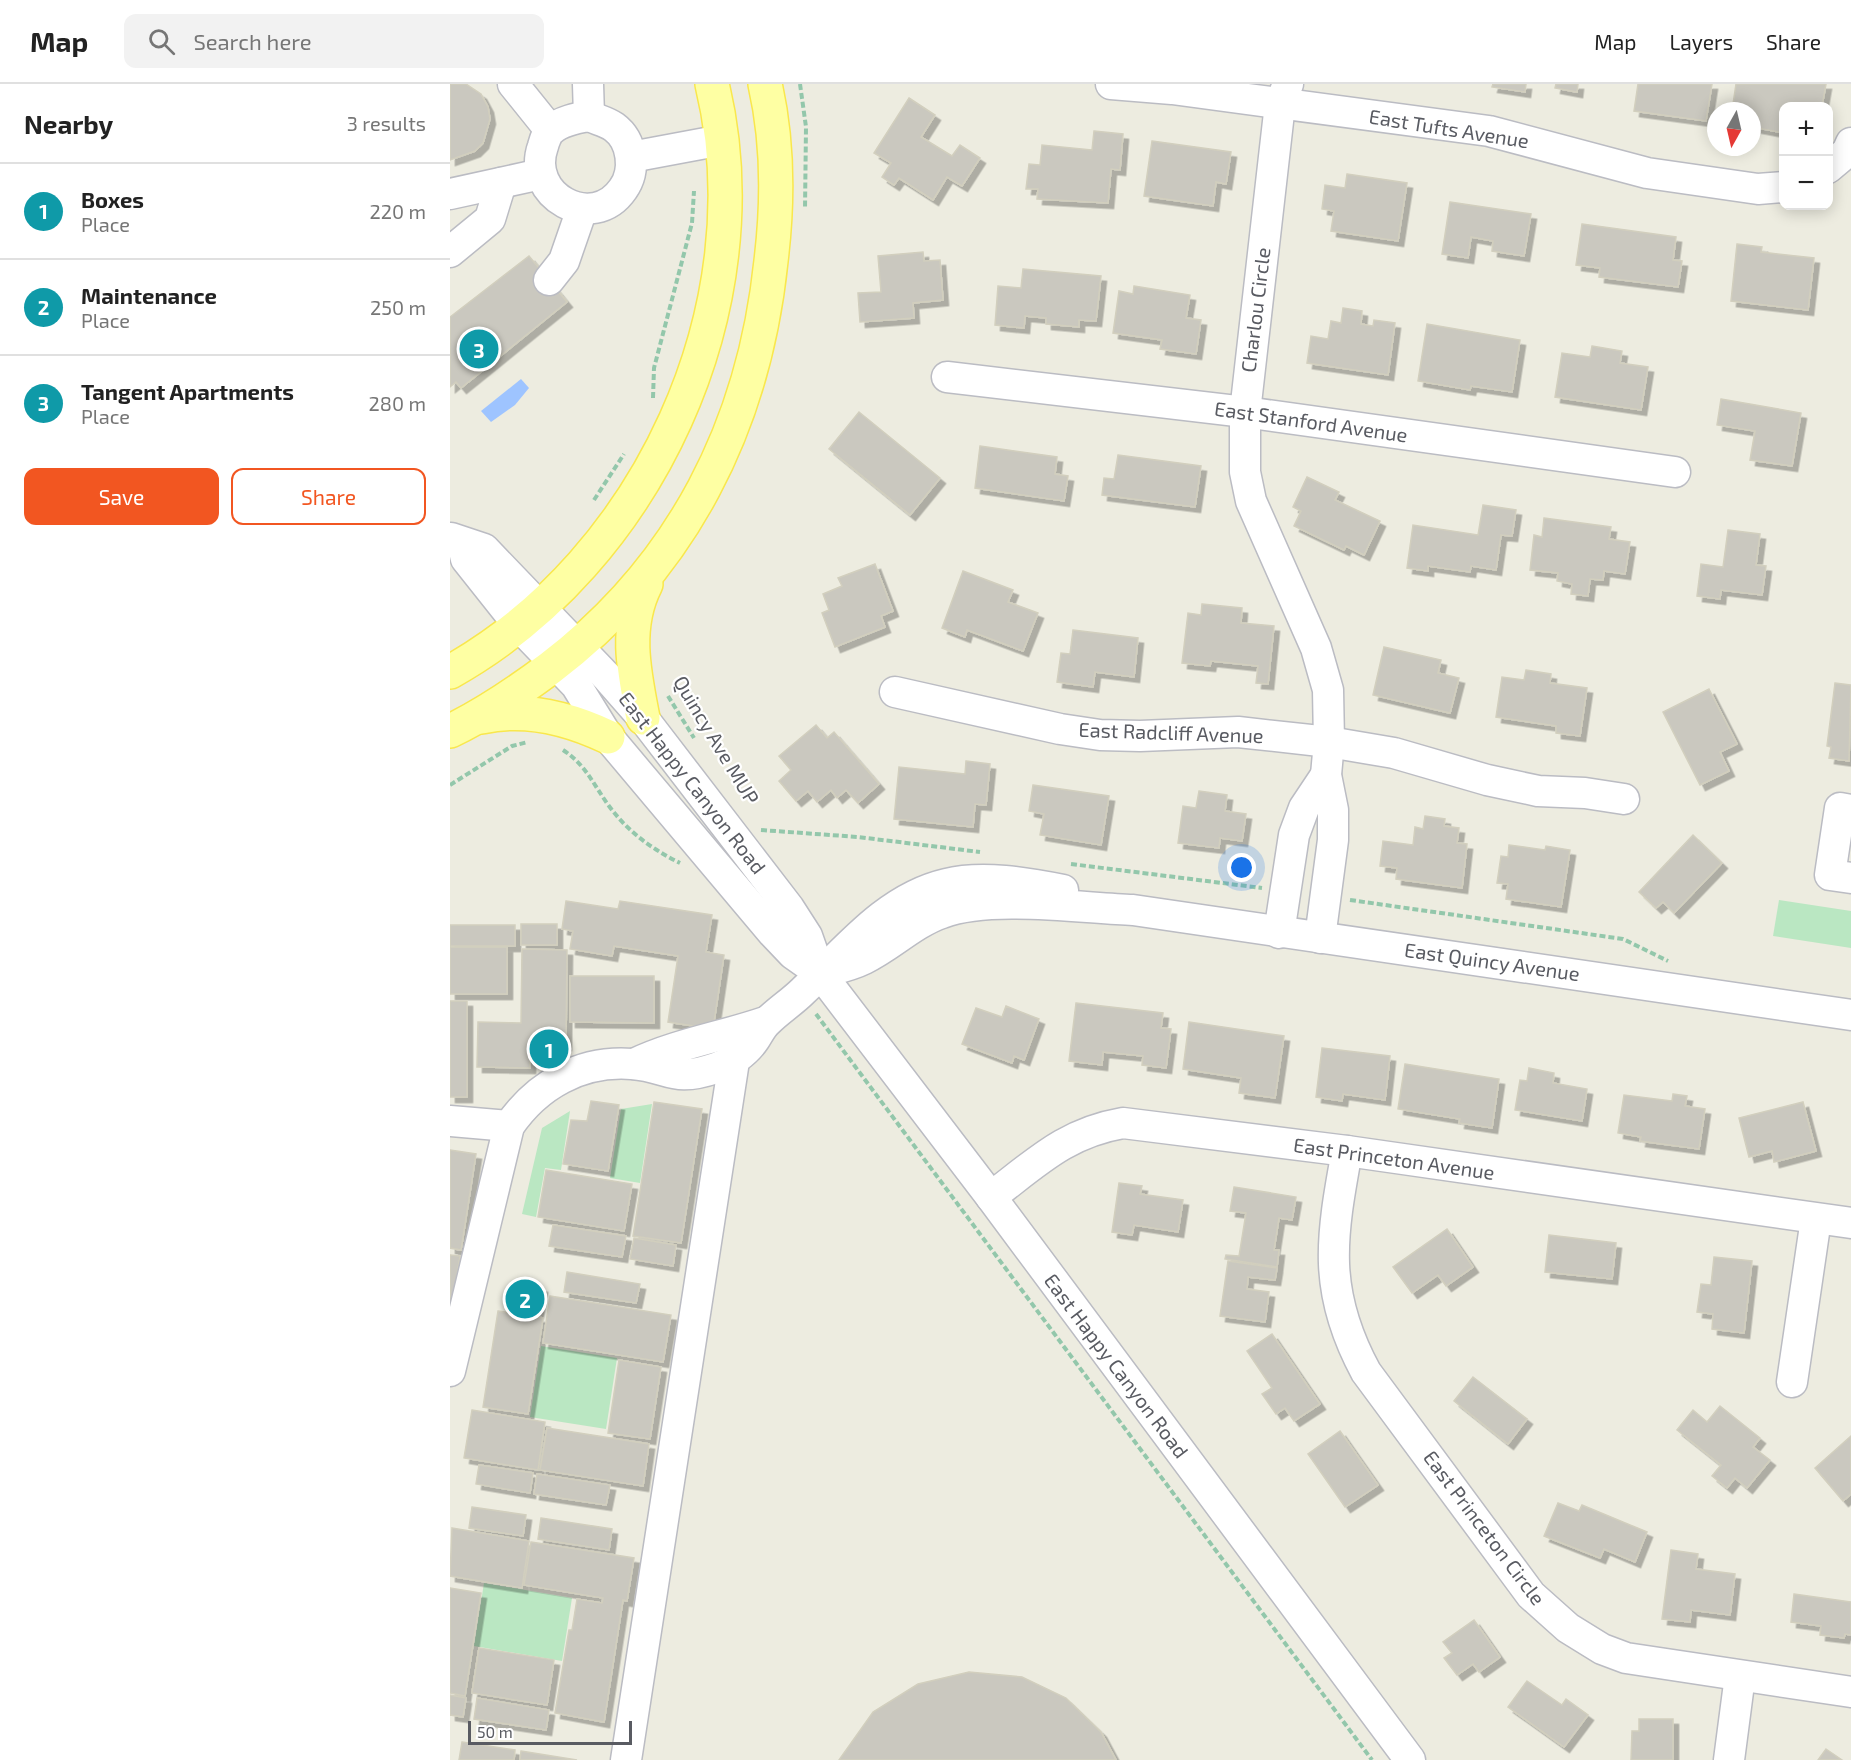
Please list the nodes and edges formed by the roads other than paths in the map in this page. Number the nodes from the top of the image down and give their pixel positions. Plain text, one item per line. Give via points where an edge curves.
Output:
1 (513, 84) edge
2 (588, 84) edge
3 (712, 84) edge
4 (765, 84) edge
5 (1111, 84) edge
6 (1284, 94) edge
7 (589, 116) junction
8 (550, 130) junction
9 (722, 140) junction
10 (1851, 143) edge
11 (631, 157) junction
12 (1833, 164) edge
13 (541, 174) junction
14 (501, 183) junction
15 (1779, 187) edge
16 (450, 194) edge
17 (582, 209) junction
18 (450, 252) edge
19 (549, 280) dead end
20 (947, 377) dead end
21 (1245, 412) junction
22 (1675, 472) dead end
23 (456, 540) edge
24 (655, 566) junction
25 (531, 617) junction
26 (567, 655) junction
27 (450, 672) edge
28 (895, 692) dead end
29 (643, 717) junction
30 (459, 726) edge
31 (608, 737) junction
32 (1329, 742) junction
33 (1326, 774) junction
34 (1624, 799) dead end
35 (1851, 810) edge
36 (1851, 878) edge
37 (1279, 933) junction
38 (1320, 938) junction
39 (811, 983) junction
40 (1851, 1015) edge
41 (765, 1022) junction
42 (734, 1061) junction
43 (634, 1064) junction
44 (450, 1121) edge
45 (508, 1126) junction
46 (1347, 1151) junction
47 (991, 1197) junction
48 (1816, 1219) junction
49 (1851, 1223) edge
50 (450, 1371) edge
51 (1792, 1382) dead end
52 (1740, 1676) junction
53 (1851, 1692) edge
54 (626, 1760) edge
55 (1410, 1760) edge
56 (1729, 1760) edge

1 - 8 street
2 - 7 street
3 - 9 main road
4 - 24 main road via 773,140 774,230 766,309 753,368 707,485
5 - 6 street, East Tufts Avenue
6 - 15 street, East Tufts Avenue via 1489,131 1647,173 1758,189
6 - 21 street, Charlou Circle
7 - 8 street via 571,119
7 - 11 street via 615,128
8 - 13 street via 541,153
9 - 11 street
9 - 25 main road via 722,245 714,297 686,395 651,470 620,517
10 - 12 street
11 - 17 street via 628,182 617,196 606,204
13 - 14 street
13 - 17 street via 551,194
14 - 16 street
14 - 18 street via 489,219
17 - 19 street via 564,261
20 - 21 street, East Stanford Avenue
21 - 22 street, East Stanford Avenue
21 - 32 street, Charlou Circle via 1245,472 1251,501 1316,648 1328,690
23 - 25 street, East Happy Canyon Road via 466,560
24 - 26 main road via 605,622
24 - 29 main road via 639,597 632,632
25 - 26 street, East Happy Canyon Road
25 - 27 main road
26 - 29 street, East Happy Canyon Road
26 - 30 main road via 512,696
26 - 31 street, East Happy Canyon Road via 576,685
28 - 32 street, East Radcliff Avenue via 1100,735 1238,732
29 - 39 street, East Happy Canyon Road via 807,936
30 - 31 main road via 513,714 550,716
31 - 39 street, East Happy Canyon Road via 793,954
32 - 33 street, Charlou Circle
32 - 34 street, East Radcliff Avenue via 1394,753 1538,791
33 - 37 street, Charlou Circle via 1304,808 1294,835
33 - 38 street, Charlou Circle via 1333,810 1333,840
35 - 36 street via 1840,808 1830,875
37 - 38 street, East Quincy Avenue
37 - 39 street, East Quincy Avenue via 1133,910 961,907 919,924 863,960
38 - 40 street, East Quincy Avenue
39 - 41 street
39 - 47 street, East Happy Canyon Road
41 - 42 street via 753,1042
41 - 43 street via 665,1049
42 - 43 street via 685,1076
42 - 54 street
43 - 45 street via 592,1067 562,1077 530,1099
44 - 45 street
45 - 50 street
46 - 47 street, East Princeton Avenue via 1123,1124 1094,1128 1065,1141
46 - 48 street, East Princeton Avenue
46 - 52 street, East Princeton Circle via 1332,1257 1337,1304 1349,1341 1366,1372 1531,1595 1568,1628 1602,1649 1626,1658
47 - 55 street, East Happy Canyon Road
48 - 49 street, East Princeton Avenue
48 - 51 street
52 - 53 street, East Princeton Circle
52 - 56 street

